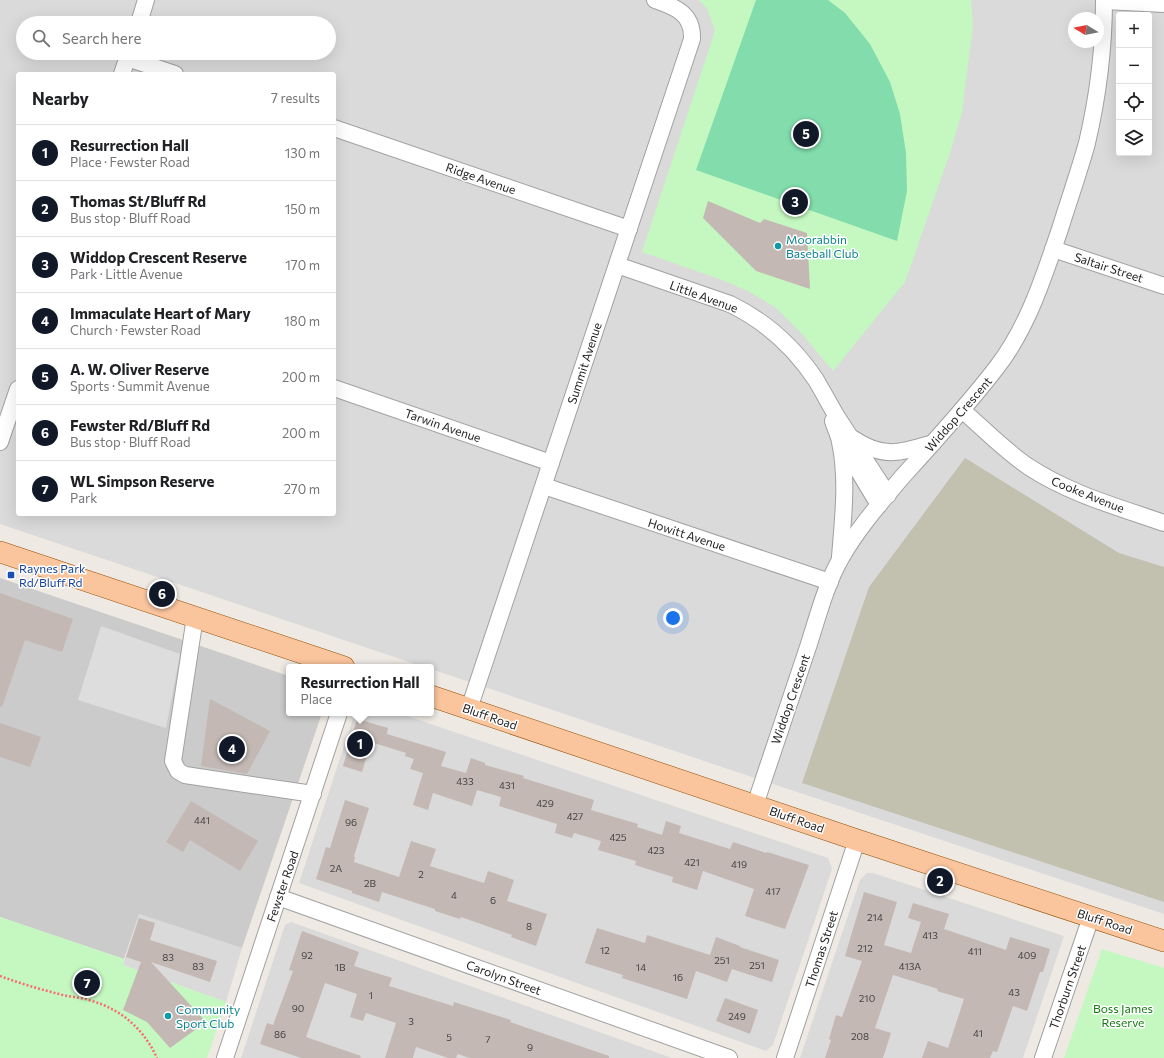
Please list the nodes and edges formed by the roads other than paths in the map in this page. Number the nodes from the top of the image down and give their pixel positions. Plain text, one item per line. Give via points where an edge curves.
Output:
1 (146, 0) edge
2 (655, 0) edge
3 (1104, 0) edge
4 (1164, 4) edge
5 (141, 16) edge
6 (126, 60) edge
7 (140, 60) edge
8 (123, 72) edge
9 (170, 72) edge
10 (336, 129) edge
11 (629, 228) junction
12 (1053, 249) junction
13 (617, 265) junction
14 (1164, 286) edge
15 (336, 389) edge
16 (16, 395) edge
17 (962, 410) junction
18 (844, 438) junction
19 (0, 442) edge
20 (933, 443) junction
21 (551, 462) junction
22 (544, 486) junction
23 (883, 500) junction
24 (1164, 523) edge
25 (0, 552) edge
26 (840, 560) junction
27 (830, 582) junction
28 (195, 617) junction
29 (335, 664) edge
30 (434, 697) edge
31 (469, 709) junction
32 (338, 716) edge
33 (313, 794) junction
34 (755, 805) junction
35 (857, 840) junction
36 (278, 897) junction
37 (1091, 917) junction
38 (1164, 941) edge
39 (225, 1058) edge
40 (729, 1058) edge
41 (785, 1058) edge
42 (1043, 1058) edge

1 - 5 street
2 - 11 street, Summit Avenue via 676,8 687,17 691,25 692,39
3 - 4 street
3 - 12 street, Widdop Crescent via 1099,74 1090,129
6 - 8 street
7 - 9 street
10 - 11 street, Ridge Avenue
11 - 13 street, Summit Avenue
12 - 14 street, Saltair Street
12 - 17 street, Widdop Crescent via 1037,294 1013,344
13 - 18 street, Little Avenue via 710,296 747,312 768,327 787,344 816,380
13 - 21 street, Summit Avenue
15 - 21 street, Tarwin Avenue
16 - 19 street
17 - 20 street, Widdop Crescent
17 - 24 street, Cooke Avenue via 1012,454 1054,481 1107,504
18 - 20 street, Little Avenue via 869,448 892,453
18 - 23 street, Little Avenue
18 - 26 street, Little Avenue via 844,502
20 - 23 street, Widdop Crescent
21 - 22 street, Summit Avenue
22 - 27 street, Howitt Avenue
22 - 31 street, Summit Avenue
23 - 26 street, Widdop Crescent via 856,533
25 - 28 main road
26 - 27 street, Widdop Crescent
27 - 34 street, Widdop Crescent
28 - 29 main road
28 - 33 street via 173,761 178,771 185,775
30 - 31 main road, Bluff Road
31 - 34 main road, Bluff Road
32 - 33 street, Fewster Road
33 - 36 street, Fewster Road
34 - 35 main road, Bluff Road
35 - 37 main road, Bluff Road
35 - 41 street, Thomas Street
36 - 39 street, Fewster Road
36 - 40 street, Carolyn Street
37 - 38 main road, Bluff Road
37 - 42 street, Thorburn Street

